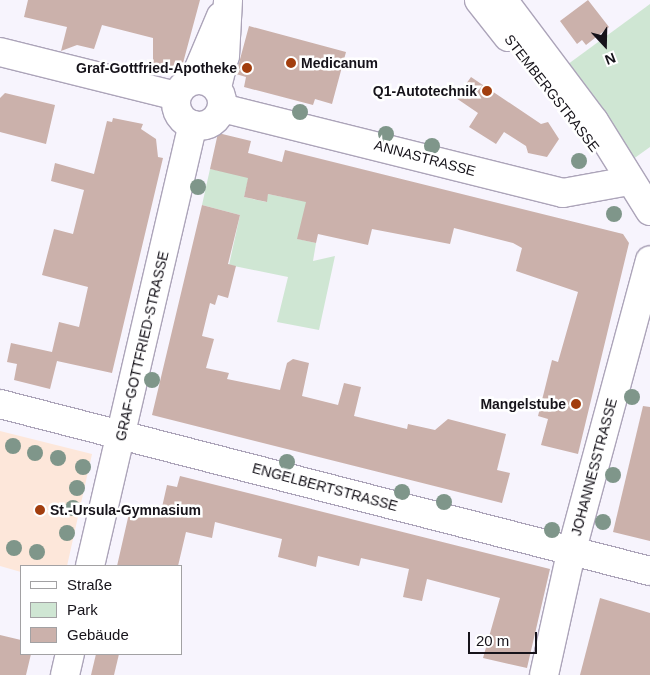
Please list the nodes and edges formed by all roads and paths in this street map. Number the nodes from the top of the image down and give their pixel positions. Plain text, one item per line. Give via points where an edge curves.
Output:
1 (480, 0) edge
2 (503, 0) edge
3 (228, 1) edge
4 (0, 52) edge
5 (203, 93) junction
6 (629, 181) junction
7 (650, 211) edge
8 (650, 260) edge
9 (0, 404) edge
10 (122, 434) junction
11 (571, 553) junction
12 (90, 565) edge
13 (650, 571) edge
14 (70, 655) edge
15 (65, 675) edge
16 (544, 675) edge

1 - 6 street, STEMBERGSTRASSE via 574,124
2 - 6 street, STEMBERGSTRASSE via 604,135
3 - 5 street via 225,56
4 - 5 street, ANNASTRASSE
5 - 6 street, ANNASTRASSE via 563,193
5 - 10 street, GRAF-GOTTFRIED-STRASSE via 208,124 193,125
6 - 7 street, STEMBERGSTRASSE
8 - 11 street, JOHANNESSTRASSE
9 - 10 street, ENGELBERTSTRASSE
10 - 11 street, ENGELBERTSTRASSE
10 - 12 street, GRAF-GOTTFRIED-STRASSE
11 - 13 street, ENGELBERTSTRASSE
11 - 16 street, JOHANNESSTRASSE
14 - 15 street

